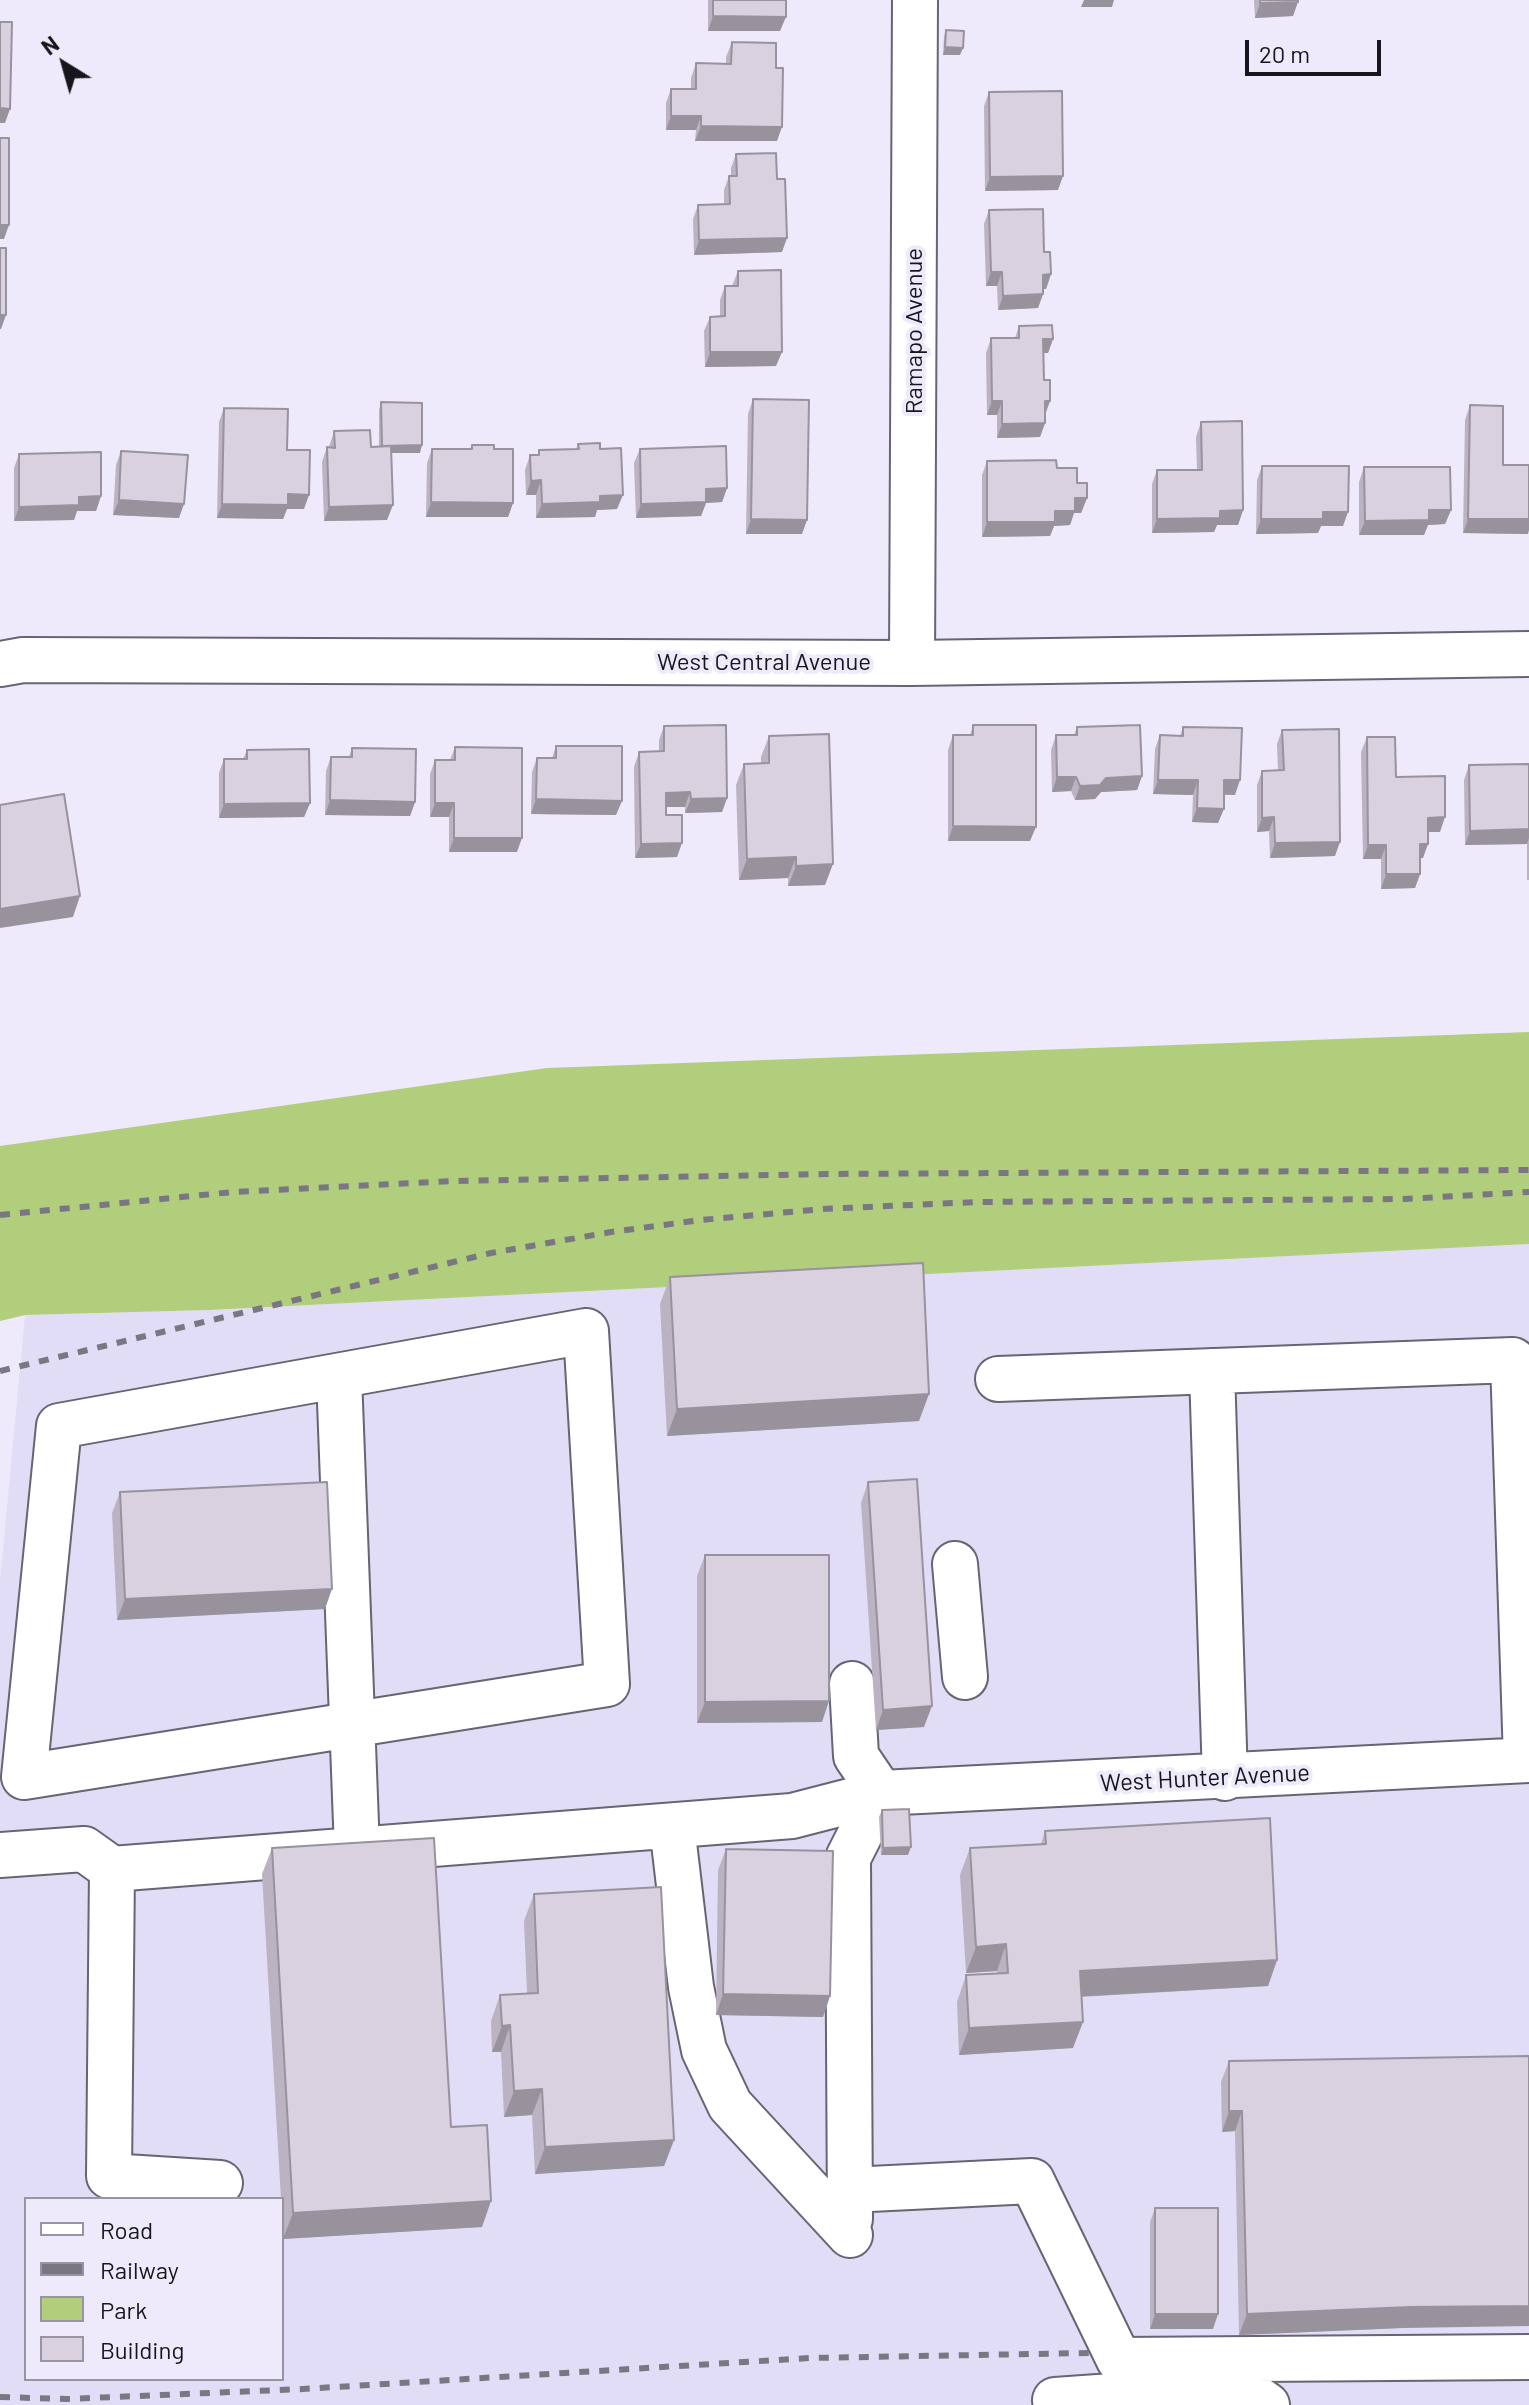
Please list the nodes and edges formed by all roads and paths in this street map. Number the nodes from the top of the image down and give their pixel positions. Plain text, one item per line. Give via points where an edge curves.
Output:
1 (915, 0) edge
2 (1529, 654) edge
3 (912, 663) junction
4 (0, 664) edge
5 (1212, 1371) junction
6 (339, 1376) junction
7 (998, 1379) dead end
8 (955, 1564) dead end
9 (965, 1677) dead end
10 (852, 1684) dead end
11 (352, 1724) junction
12 (1528, 1760) edge
13 (1225, 1778) junction
14 (881, 1793) junction
15 (672, 1826) junction
16 (357, 1850) junction
17 (0, 1855) edge
18 (112, 1869) junction
19 (220, 2183) dead end
20 (850, 2190) junction
21 (1529, 2357) edge
22 (1055, 2400) dead end
23 (1267, 2405) edge

1 - 3 street, Ramapo Avenue
2 - 3 street, West Central Avenue
3 - 4 street, West Central Avenue
5 - 7 street
5 - 12 street via 1513,1360
5 - 13 street
6 - 11 street
6 - 11 street via 586,1331 607,1684
6 - 11 street via 59,1426 24,1777
8 - 9 street
10 - 14 street via 856,1756
11 - 16 street
12 - 13 street, West Hunter Avenue
13 - 14 street, West Hunter Avenue
14 - 15 street, West Hunter Avenue via 792,1816
14 - 20 street via 848,1858
15 - 16 street, West Hunter Avenue
15 - 20 street via 704,2050 730,2105 850,2235
16 - 18 street, West Hunter Avenue
17 - 18 street via 84,1849
18 - 19 street via 109,2176
20 - 21 street via 1032,2181 1119,2360
22 - 23 street via 1241,2387

